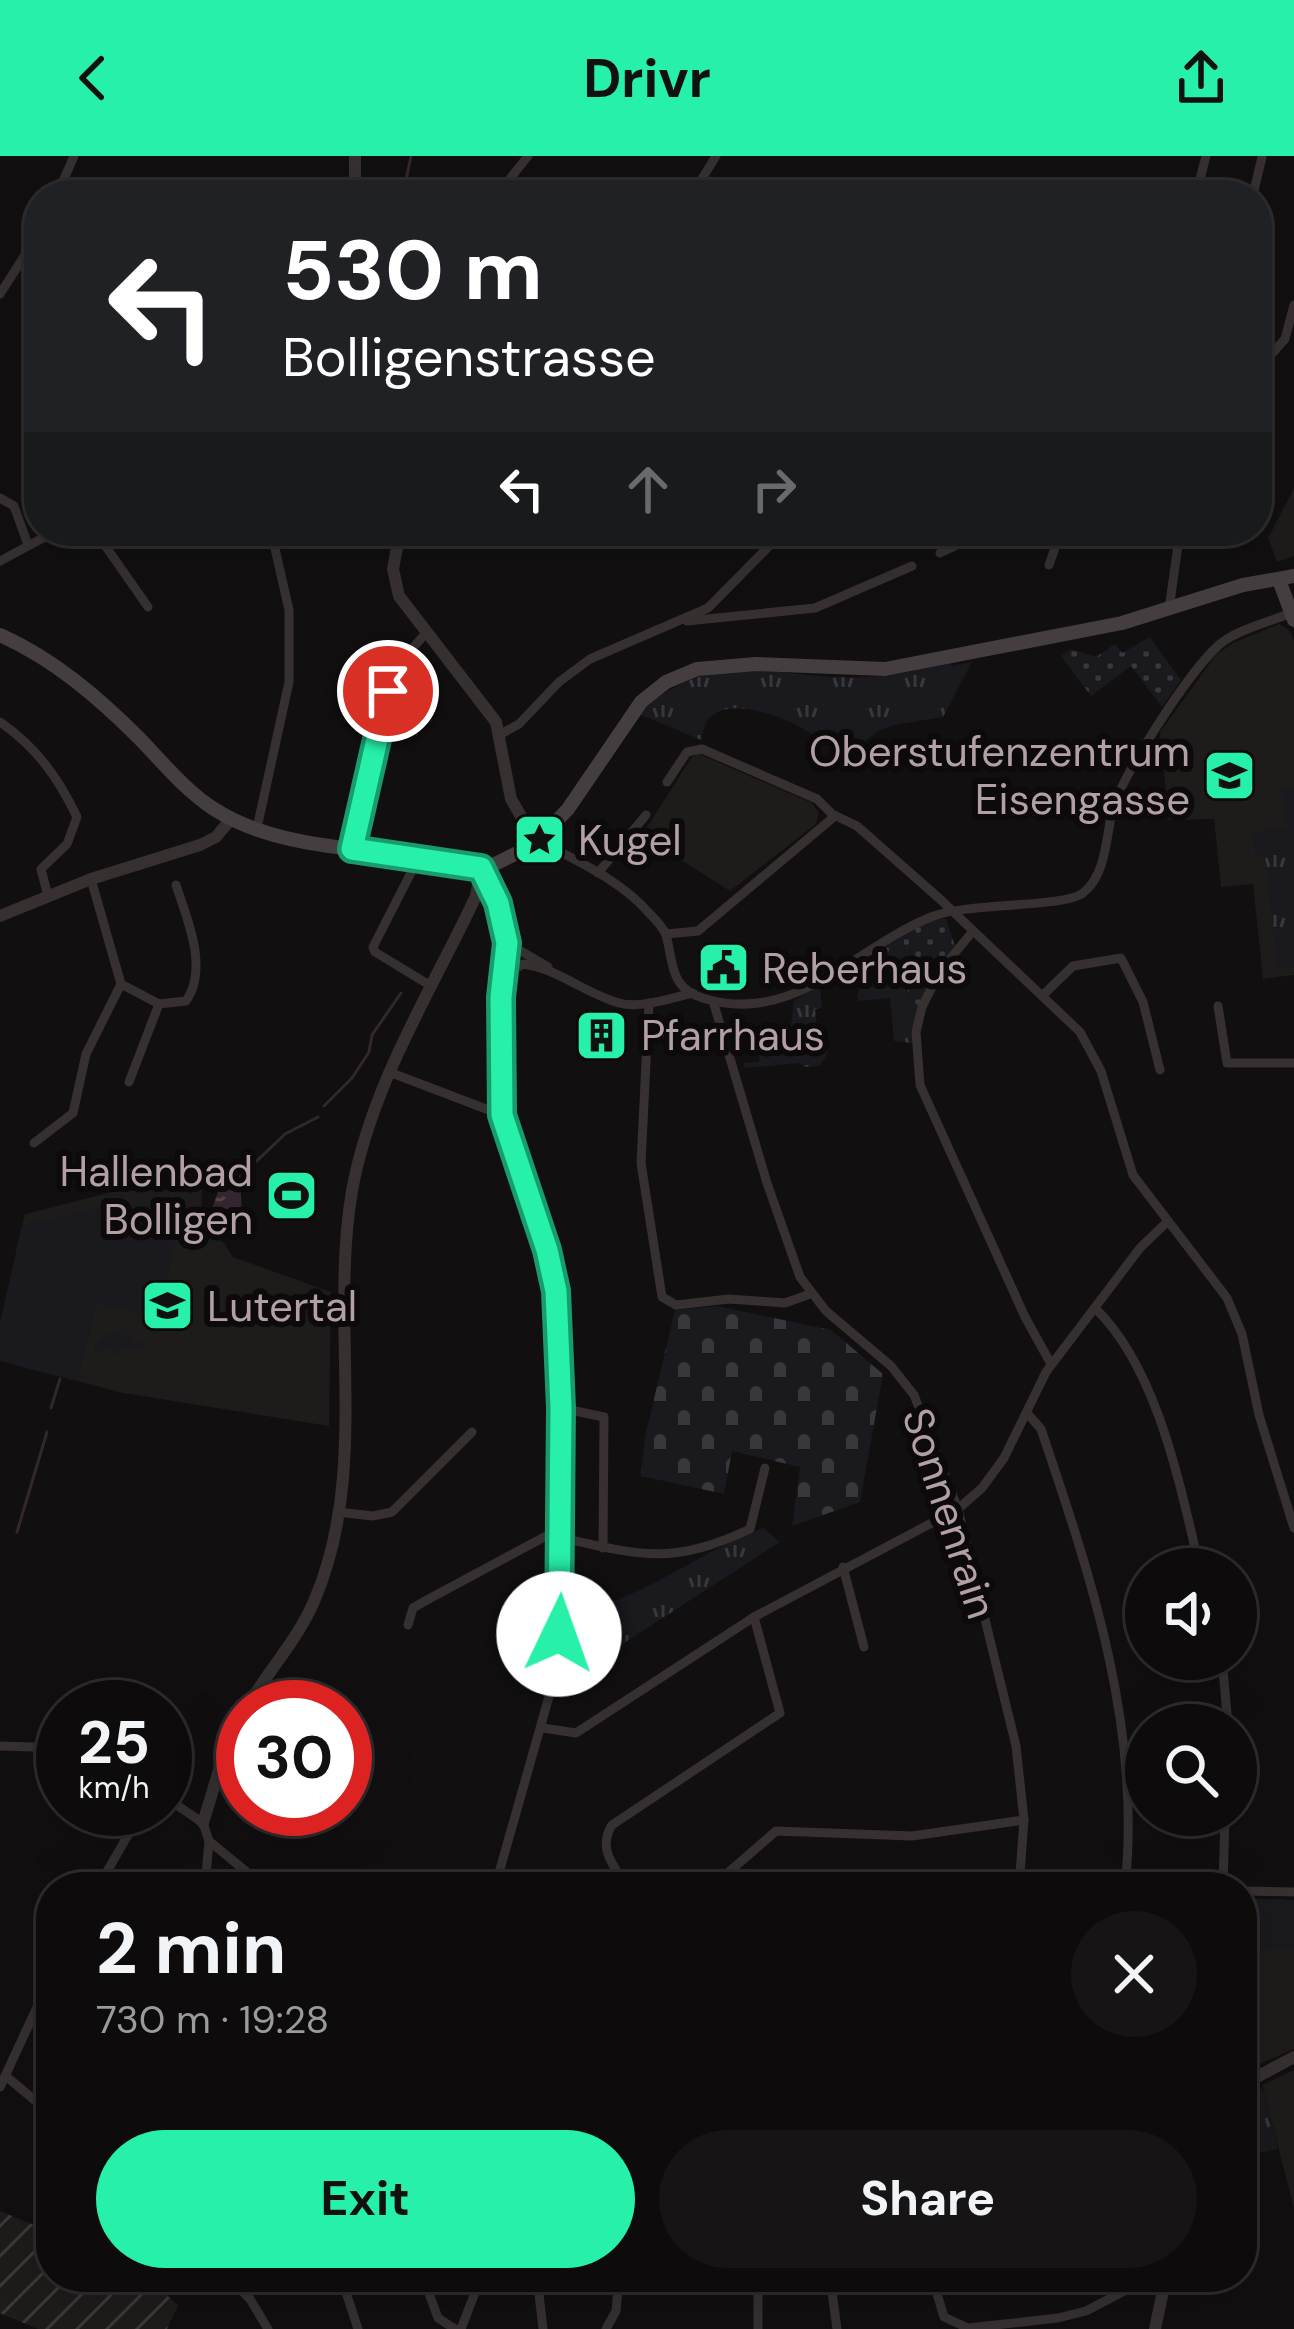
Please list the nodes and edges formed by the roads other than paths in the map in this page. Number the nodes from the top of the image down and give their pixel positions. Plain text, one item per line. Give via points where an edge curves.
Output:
1 (528, 156) edge
2 (509, 180) edge
3 (24, 256) edge
4 (0, 294) edge
5 (1294, 305) edge
6 (1272, 354) edge
7 (0, 498) edge
8 (24, 534) edge
9 (26, 546) edge
10 (105, 546) edge
11 (275, 546) edge
12 (397, 546) edge
13 (770, 546) edge
14 (955, 546) edge
15 (1055, 546) edge
16 (1178, 546) edge
17 (940, 553) dead end
18 (0, 561) edge
19 (1048, 565) dead end
20 (912, 566) dead end
21 (1287, 578) edge
22 (148, 607) dead end
23 (1168, 609) junction
24 (1292, 616) edge
25 (681, 622) junction
26 (426, 633) junction
27 (0, 635) edge
28 (0, 722) edge
29 (501, 734) junction
30 (668, 782) dead end
31 (646, 815) dead end
32 (835, 816) junction
33 (231, 818) junction
34 (257, 828) junction
35 (529, 830) junction
36 (548, 830) junction
37 (526, 848) junction
38 (551, 848) junction
39 (352, 849) junction
40 (418, 859) junction
41 (481, 868) junction
42 (598, 873) junction
43 (91, 879) junction
44 (176, 885) dead end
45 (48, 896) junction
46 (0, 916) edge
47 (973, 932) junction
48 (666, 934) junction
49 (507, 943) junction
50 (553, 970) junction
51 (674, 974) junction
52 (504, 975) junction
53 (121, 984) junction
54 (431, 986) junction
55 (693, 993) junction
56 (1043, 995) junction
57 (661, 998) junction
58 (713, 1001) junction
59 (159, 1004) junction
60 (649, 1004) junction
61 (1217, 1006) dead end
62 (1294, 1063) edge
63 (1160, 1070) dead end
64 (389, 1072) junction
65 (129, 1082) dead end
66 (502, 1115) junction
67 (34, 1142) dead end
68 (1167, 1222) junction
69 (810, 1294) junction
70 (1095, 1308) junction
71 (1052, 1364) junction
72 (561, 1408) junction
73 (1027, 1413) junction
74 (472, 1432) dead end
75 (765, 1468) dead end
76 (958, 1509) junction
77 (337, 1512) junction
78 (1294, 1528) edge
79 (562, 1537) junction
80 (603, 1548) junction
81 (1194, 1548) edge
82 (843, 1567) junction
83 (754, 1617) junction
84 (408, 1625) dead end
85 (864, 1647) dead end
86 (264, 1680) edge
87 (543, 1728) junction
88 (0, 1746) edge
89 (36, 1747) edge
90 (216, 1782) edge
91 (192, 1815) edge
92 (1024, 1820) junction
93 (203, 1823) junction
94 (128, 1836) edge
95 (1224, 1836) edge
96 (209, 1841) junction
97 (107, 1872) edge
98 (206, 1872) edge
99 (247, 1872) edge
100 (500, 1872) edge
101 (618, 1872) edge
102 (729, 1872) edge
103 (1020, 1872) edge
104 (1126, 1872) edge
105 (1223, 1872) edge
106 (1257, 1891) edge
107 (1294, 1892) edge
108 (36, 2012) edge
109 (1294, 2061) edge
110 (8, 2077) junction
111 (1257, 2078) edge
112 (0, 2087) edge
113 (36, 2101) edge
114 (242, 2292) edge
115 (346, 2292) edge
116 (428, 2292) edge
117 (474, 2292) edge
118 (539, 2292) edge
119 (618, 2292) edge
120 (758, 2292) edge
121 (832, 2292) edge
122 (935, 2292) edge
123 (1121, 2292) edge
124 (1163, 2292) edge
125 (268, 2329) edge
126 (358, 2329) edge
127 (458, 2329) edge
128 (543, 2329) edge
129 (606, 2329) edge
130 (758, 2329) edge
131 (837, 2329) edge
132 (1156, 2329) edge

1 - 2 street
3 - 4 street
5 - 6 street
7 - 8 street via 14,506
9 - 18 street
10 - 22 street
11 - 34 street via 290,610 289,682
12 - 26 street via 396,587
13 - 25 street via 718,600
14 - 17 street
15 - 19 street
16 - 23 street
20 - 25 street via 815,608
21 - 23 main road
21 - 24 main road
23 - 36 main road via 885,669 721,664 683,673 622,723
24 - 58 street via 1224,641 1195,671 1119,793 1099,870 1082,894 946,912 782,1000
25 - 29 street via 580,665
26 - 29 street
26 - 39 street via 391,682
27 - 33 main road via 74,680
28 - 45 street via 34,747 77,817 67,844 41,869
29 - 35 street via 512,803
30 - 32 street via 686,752 702,748 817,799
31 - 42 street
32 - 47 street, bridge via 853,823
32 - 48 street via 698,931
33 - 34 main road
33 - 43 street via 200,845
34 - 39 main road
35 - 36 main road
35 - 37 main road
36 - 38 main road
37 - 38 main road
37 - 41 main road
38 - 42 street
39 - 40 main road
40 - 41 main road
40 - 54 street via 374,946
41 - 49 street
41 - 54 street via 476,896
42 - 48 street
43 - 45 street
43 - 53 street
44 - 59 street via 193,937 192,992
45 - 46 street
47 - 56 street
47 - 71 street via 922,1007 920,1085
48 - 51 street
49 - 50 street
49 - 52 street
50 - 52 street via 523,964
50 - 60 street via 616,1002
51 - 55 street
51 - 57 street
52 - 66 street
53 - 59 street
53 - 67 street via 86,1054 73,1113
54 - 64 street
55 - 57 street
55 - 58 street
56 - 63 street via 1073,966 1121,958 1143,1002
56 - 68 street via 1095,1055 1130,1168
57 - 60 street
58 - 69 street, Sonnenrain via 788,1249
59 - 65 street
60 - 69 street via 641,1163 662,1297 676,1305 788,1303
61 - 62 street via 1227,1063
64 - 66 street
64 - 77 street via 348,1216
66 - 72 street via 555,1280
68 - 70 street
68 - 78 street via 1238,1319
69 - 76 street, Sonnenrain via 907,1384
70 - 71 street
70 - 81 street via 1111,1323 1156,1411
71 - 73 street
72 - 79 street
72 - 80 street via 604,1417
73 - 76 street via 1004,1458
73 - 104 street via 1042,1429 1106,1640 1123,1733
74 - 77 street via 392,1512
75 - 80 street via 750,1529 691,1552 639,1556
76 - 82 street
76 - 92 street, Sonnenrain via 1007,1705
77 - 86 street via 316,1598
79 - 80 street
79 - 84 street via 548,1535 425,1600
79 - 87 street via 559,1634
82 - 83 street
82 - 85 street
83 - 87 street via 576,1733
83 - 101 street via 780,1713 612,1825 605,1852
87 - 100 street
88 - 89 street
90 - 93 street
91 - 93 street
92 - 102 street via 929,1835 776,1831
92 - 103 street, Sonnenrain
93 - 96 street
94 - 97 street
95 - 105 street
96 - 98 street
96 - 99 street
106 - 107 street
108 - 110 street
109 - 111 street
110 - 112 street
110 - 113 street
114 - 125 street
115 - 126 street
116 - 127 street via 438,2318
117 - 127 street
118 - 128 street
119 - 129 street
120 - 130 street
121 - 131 street
122 - 123 street via 939,2311 968,2328 1072,2315
124 - 132 street

